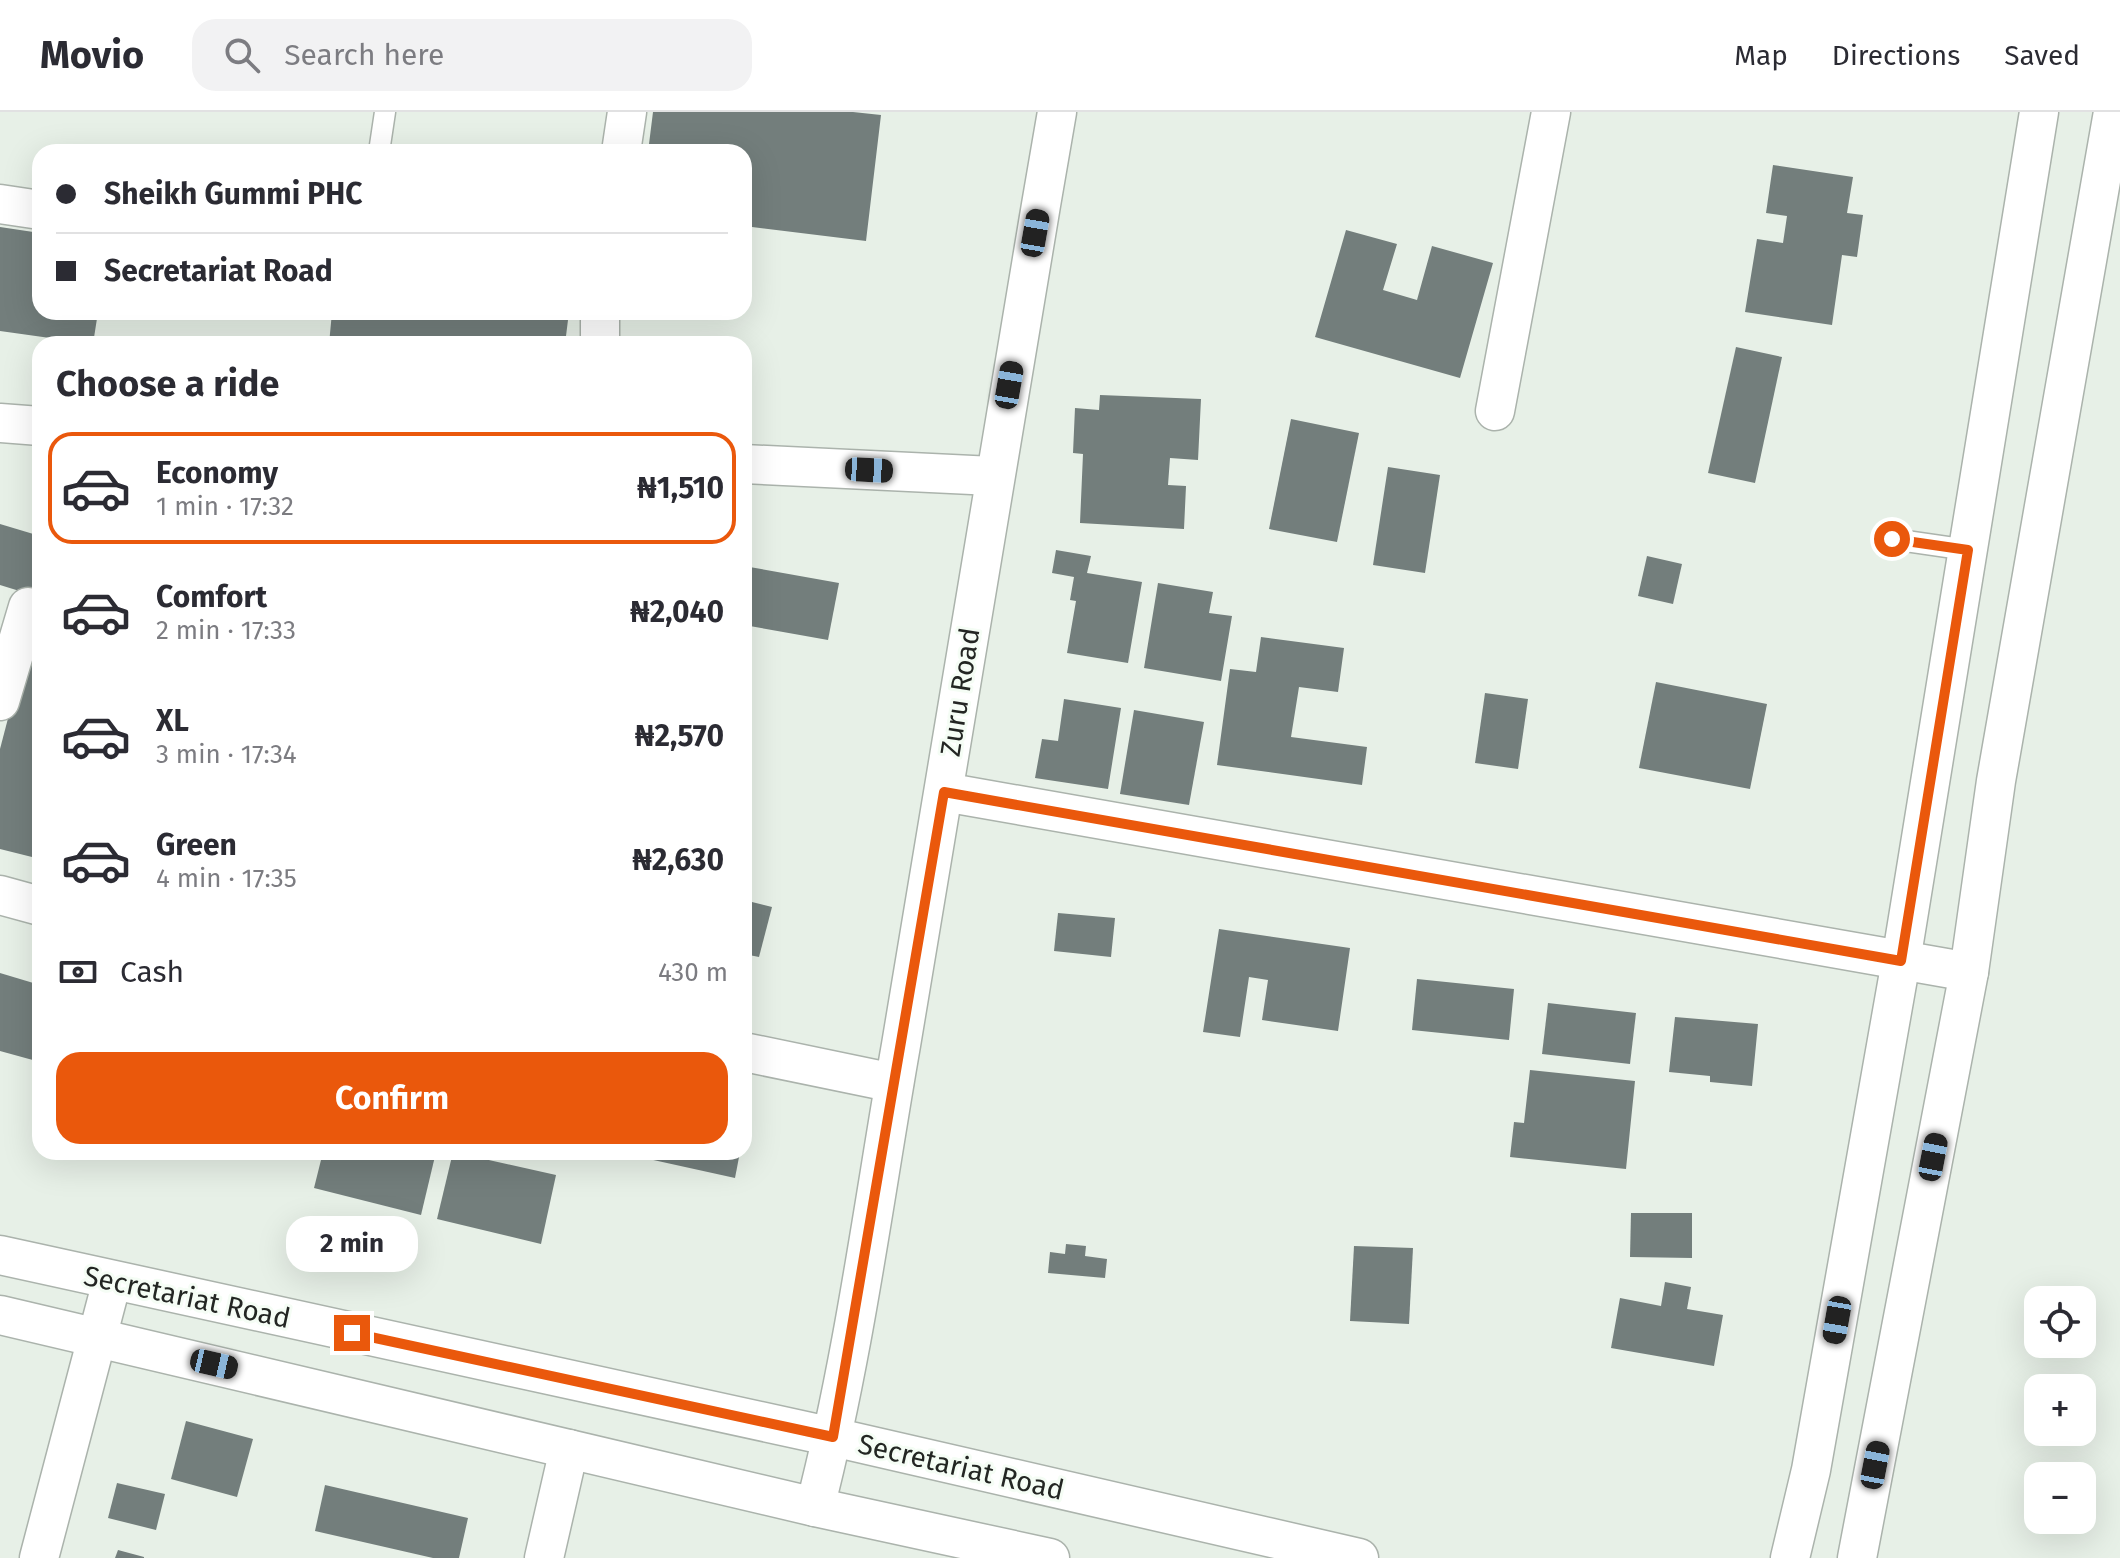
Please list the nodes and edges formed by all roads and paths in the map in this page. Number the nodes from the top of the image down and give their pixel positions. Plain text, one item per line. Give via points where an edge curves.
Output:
1 (385, 112) edge
2 (627, 112) edge
3 (1057, 112) edge
4 (1551, 112) edge
5 (2039, 112) edge
6 (2113, 112) edge
7 (380, 144) edge
8 (622, 144) edge
9 (0, 204) edge
10 (32, 209) edge
11 (1495, 411) dead end
12 (0, 423) edge
13 (32, 425) edge
14 (752, 464) edge
15 (993, 476) junction
16 (1892, 539) dead end
17 (1968, 550) junction
18 (32, 608) edge
19 (0, 701) edge
20 (944, 792) junction
21 (0, 895) edge
22 (32, 904) edge
23 (1901, 961) junction
24 (1969, 972) junction
25 (752, 1054) edge
26 (894, 1083) junction
27 (0, 1255) edge
28 (112, 1281) junction
29 (0, 1315) edge
30 (96, 1336) junction
31 (833, 1437) junction
32 (569, 1449) junction
33 (815, 1507) junction
34 (39, 1558) edge
35 (544, 1558) edge
36 (1050, 1558) edge
37 (1359, 1558) edge
38 (1790, 1558) edge
39 (1857, 1558) edge

1 - 7 lane
2 - 8 street
3 - 15 street, Zuru Road
4 - 11 street
5 - 17 street
6 - 24 street via 1998,765
9 - 10 street
12 - 13 street
14 - 15 street
15 - 20 street, Zuru Road
16 - 17 lane
17 - 23 street
18 - 19 street via 28,607
20 - 23 street
20 - 26 street, Zuru Road
21 - 22 street
23 - 24 street
23 - 38 street via 1811,1470
24 - 39 street
25 - 26 street
26 - 31 street, Zuru Road
27 - 28 street, Secretariat Road
28 - 30 street
28 - 31 street, Secretariat Road
29 - 30 street, Secretariat Road
30 - 32 street, Secretariat Road
30 - 34 street
31 - 33 street, Zuru Road
31 - 37 street, Secretariat Road
32 - 33 street, Secretariat Road
32 - 35 street
33 - 36 street, Secretariat Road

